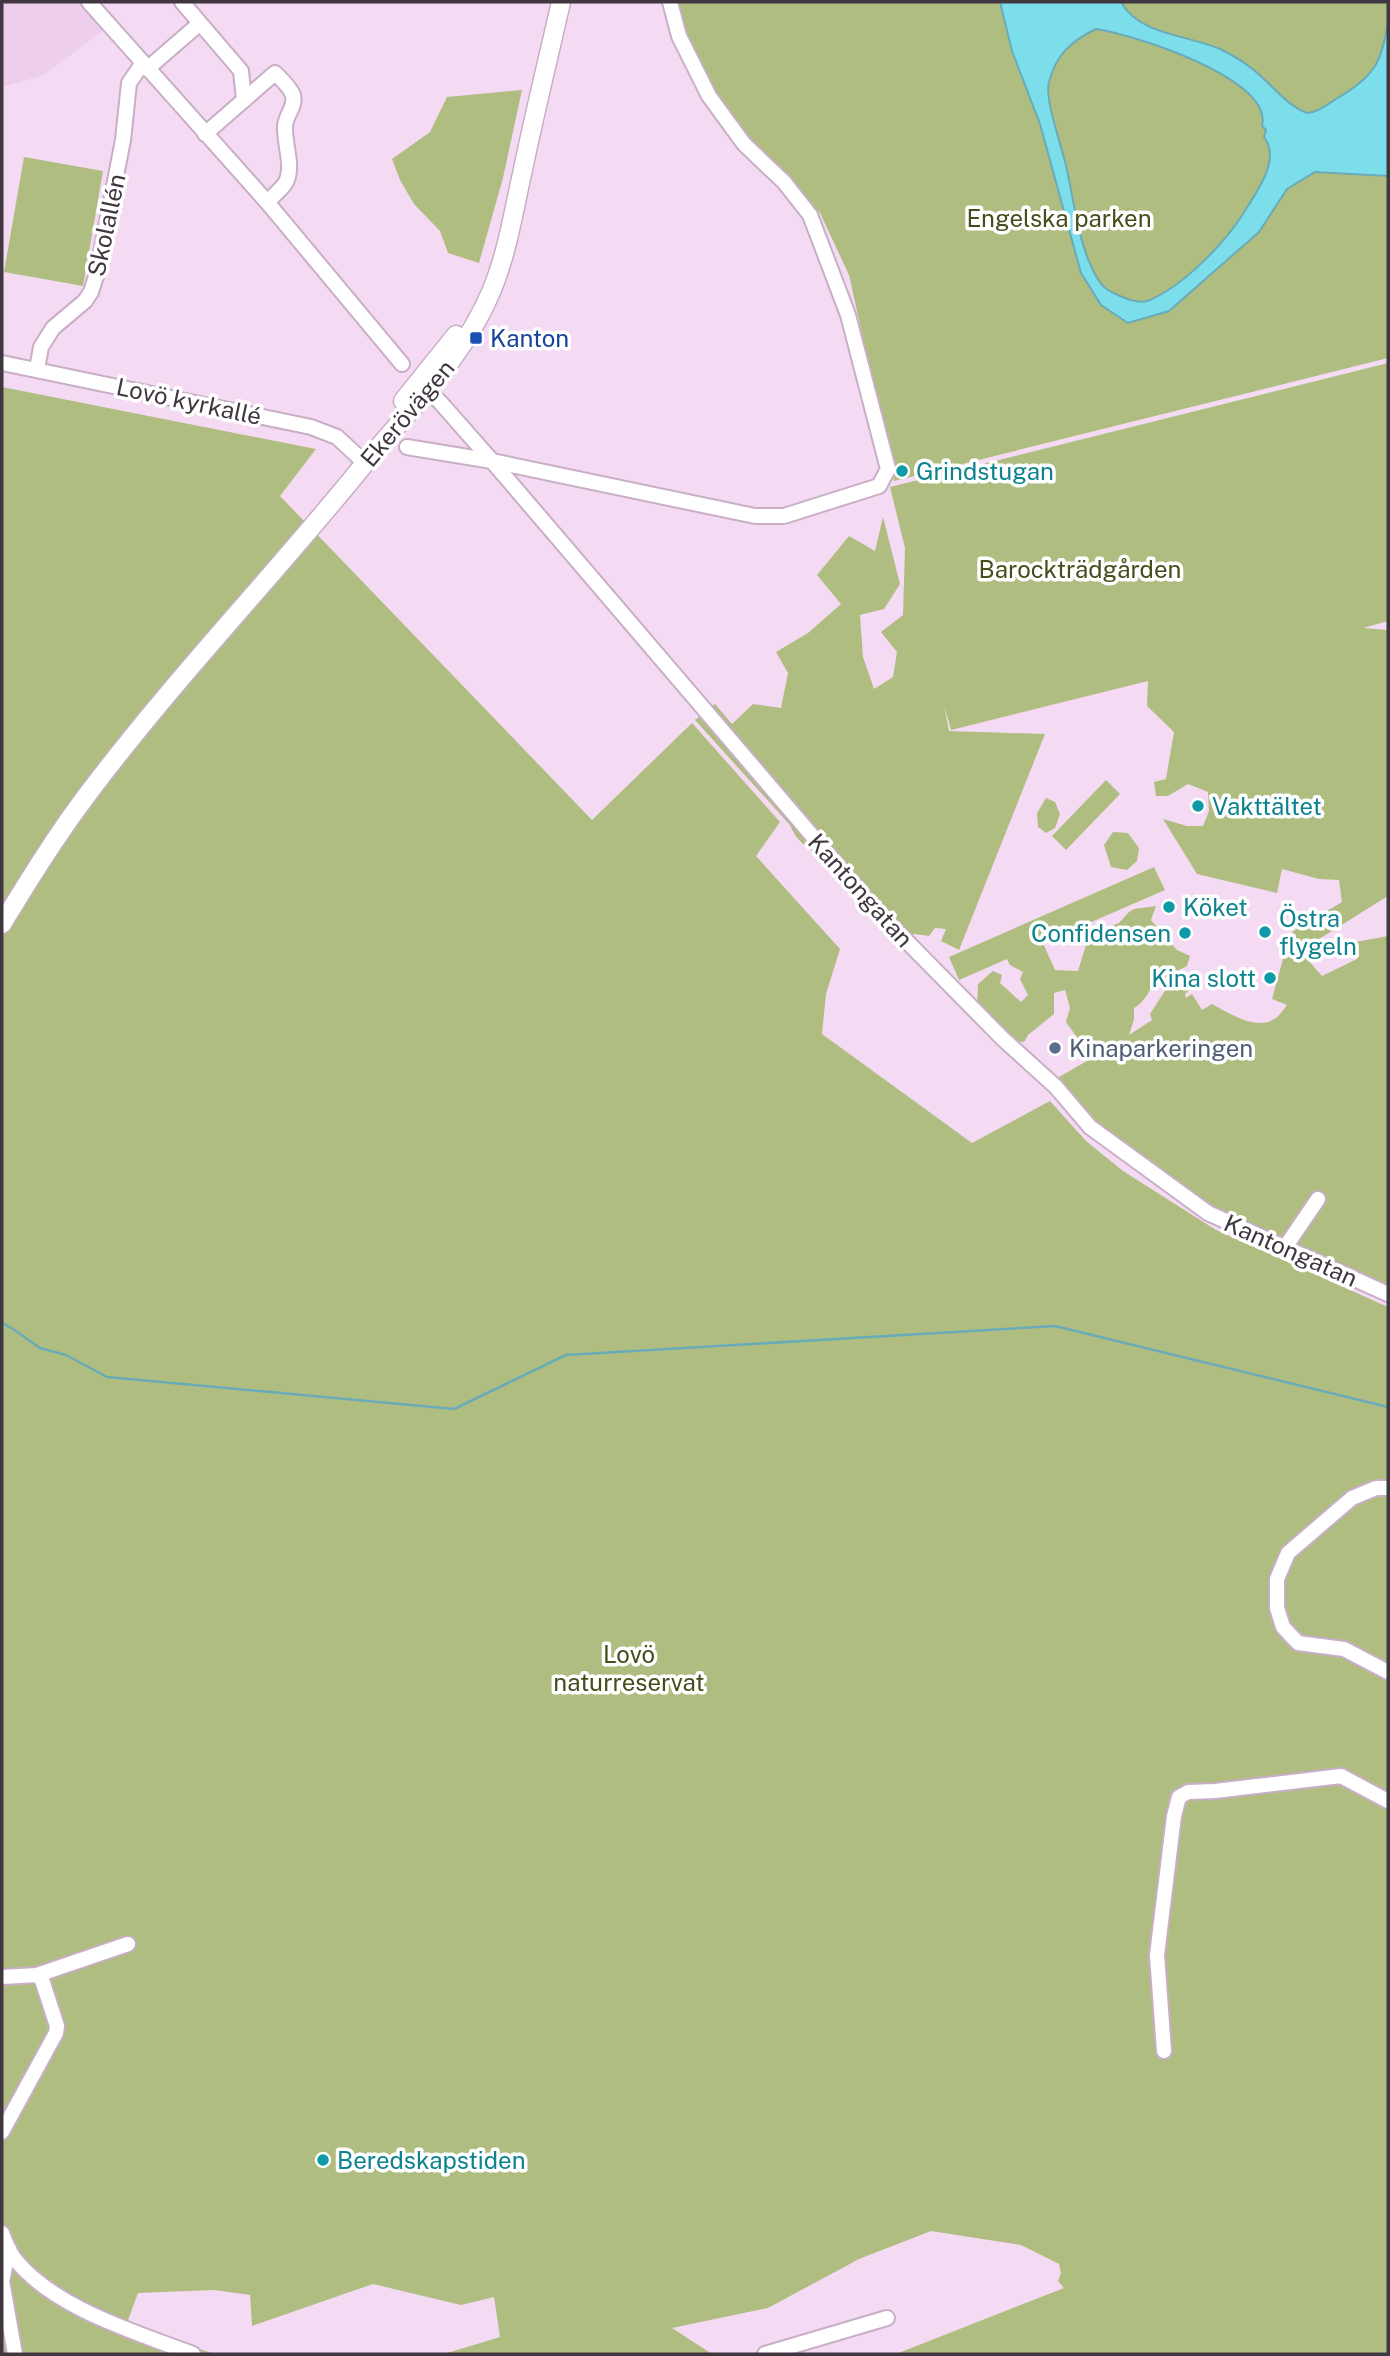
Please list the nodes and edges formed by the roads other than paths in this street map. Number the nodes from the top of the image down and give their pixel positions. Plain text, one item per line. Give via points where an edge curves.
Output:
1 (89, 2) edge
2 (182, 2) edge
3 (561, 2) edge
4 (670, 2) edge
5 (198, 24) junction
6 (145, 67) junction
7 (244, 100) junction
8 (205, 134) junction
9 (267, 202) junction
10 (2, 362) edge
11 (402, 364) dead end
12 (37, 369) junction
13 (423, 386) junction
14 (407, 447) dead end
15 (361, 460) junction
16 (492, 461) junction
17 (2, 924) edge
18 (1318, 1199) dead end
19 (1286, 1246) junction
20 (1388, 1294) edge
21 (1388, 1488) edge
22 (1388, 1672) edge
23 (1388, 1801) edge
24 (128, 1944) dead end
25 (37, 1975) junction
26 (2, 1977) edge
27 (1164, 2051) dead end
28 (2, 2132) edge
29 (2, 2234) edge
30 (9, 2249) junction
31 (887, 2318) dead end
32 (15, 2354) edge
33 (193, 2354) edge
34 (765, 2354) edge

1 - 6 street
2 - 5 street
3 - 13 main road, Ekerövägen via 516,201 482,288
4 - 16 street via 679,36 709,96 744,144 810,215 848,315 888,469 879,486 784,516 755,516
5 - 6 street, Skolallén
5 - 7 street via 241,71
6 - 8 street
6 - 12 street, Skolallén via 129,83 123,140 91,292 53,328 41,347
7 - 8 street
7 - 9 street via 275,73 292,92 294,105 285,122 286,183
8 - 9 street
9 - 11 street
10 - 12 street, Lovö kyrkallé
12 - 15 street, Lovö kyrkallé via 311,427 337,437
13 - 15 main road, Ekerövägen
13 - 16 street, Kantongatan
14 - 16 street
15 - 17 main road, Ekerövägen via 309,533 89,793
16 - 19 street, Kantongatan via 874,908 1056,1087 1090,1127 1208,1213
18 - 19 street
19 - 20 street, Kantongatan
21 - 22 street via 1352,1498 1288,1553 1278,1579 1277,1608 1283,1627 1298,1643 1344,1649
23 - 27 street via 1341,1776 1188,1792 1179,1797 1157,1955
24 - 25 street
25 - 26 street
25 - 28 street via 56,2033
29 - 30 street
30 - 32 street via 2,2281
30 - 33 street via 32,2277 54,2294
31 - 34 street

